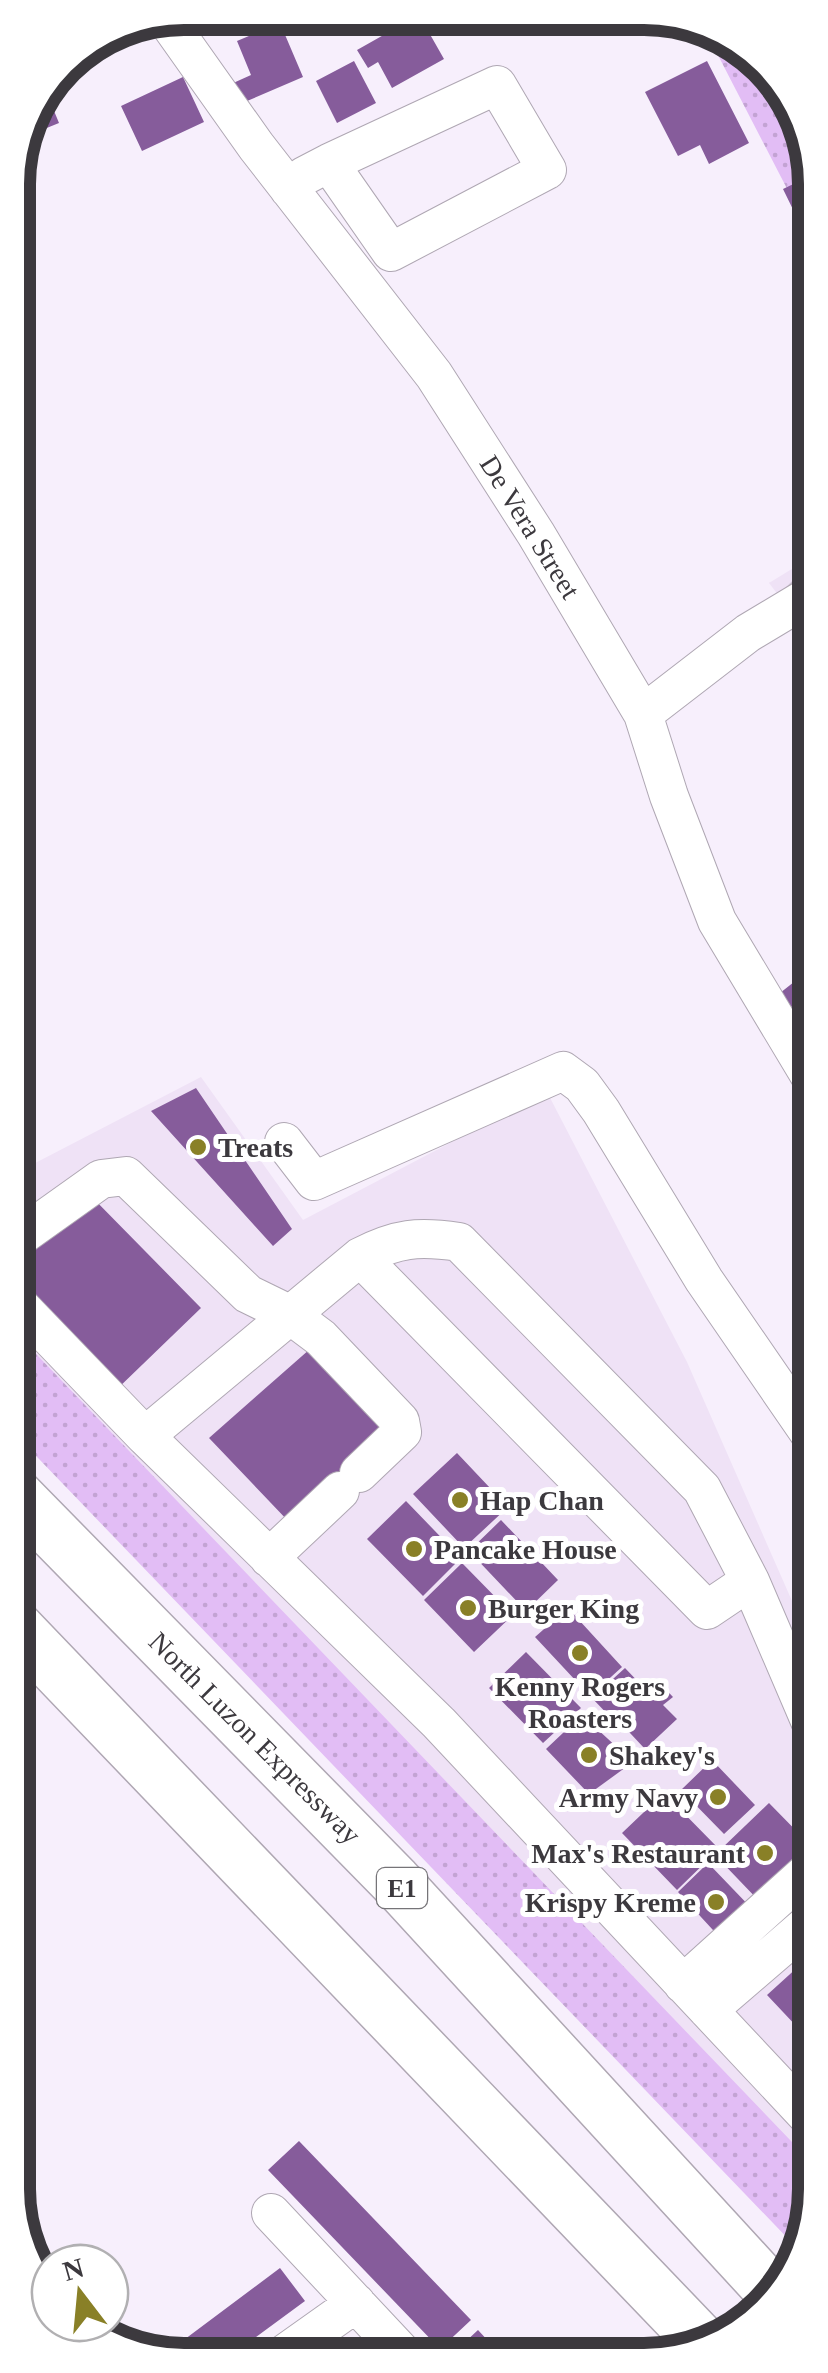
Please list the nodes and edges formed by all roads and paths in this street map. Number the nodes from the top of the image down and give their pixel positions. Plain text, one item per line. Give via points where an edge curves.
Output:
1 (186, 30) edge
2 (329, 163) junction
3 (289, 189) junction
4 (798, 603) edge
5 (643, 714) junction
6 (798, 1054) edge
7 (284, 1142) dead end
8 (30, 1230) edge
9 (360, 1258) junction
10 (289, 1314) junction
11 (30, 1317) edge
12 (798, 1417) edge
13 (145, 1436) junction
14 (30, 1509) edge
15 (269, 1558) junction
16 (750, 1581) junction
17 (30, 1642) edge
18 (798, 1693) edge
19 (798, 1884) edge
20 (798, 1929) edge
21 (696, 1997) junction
22 (798, 2106) edge
23 (271, 2212) dead end
24 (765, 2284) edge
25 (356, 2303) junction
26 (695, 2334) edge
27 (300, 2343) edge
28 (393, 2343) edge

1 - 3 street, De Vera Street
2 - 2 street via 497,86 547,170 391,252
2 - 3 street
3 - 5 street, De Vera Street via 434,375
4 - 5 street
5 - 6 street, De Vera Street via 717,920
7 - 12 street via 314,1181 563,1071 602,1111 704,1280
8 - 10 street via 101,1179 126,1176 248,1294
9 - 10 street
9 - 16 street via 707,1610
9 - 16 street via 422,1236 459,1242 702,1489
10 - 13 street
10 - 15 street via 400,1420 402,1432
11 - 13 street
13 - 15 street
14 - 24 highway, North Luzon Expressway / E1 via 395,1880
15 - 21 street via 438,1723
16 - 18 street
17 - 26 highway
19 - 21 street
20 - 21 street
21 - 22 street
23 - 25 street
25 - 27 street
25 - 28 street

